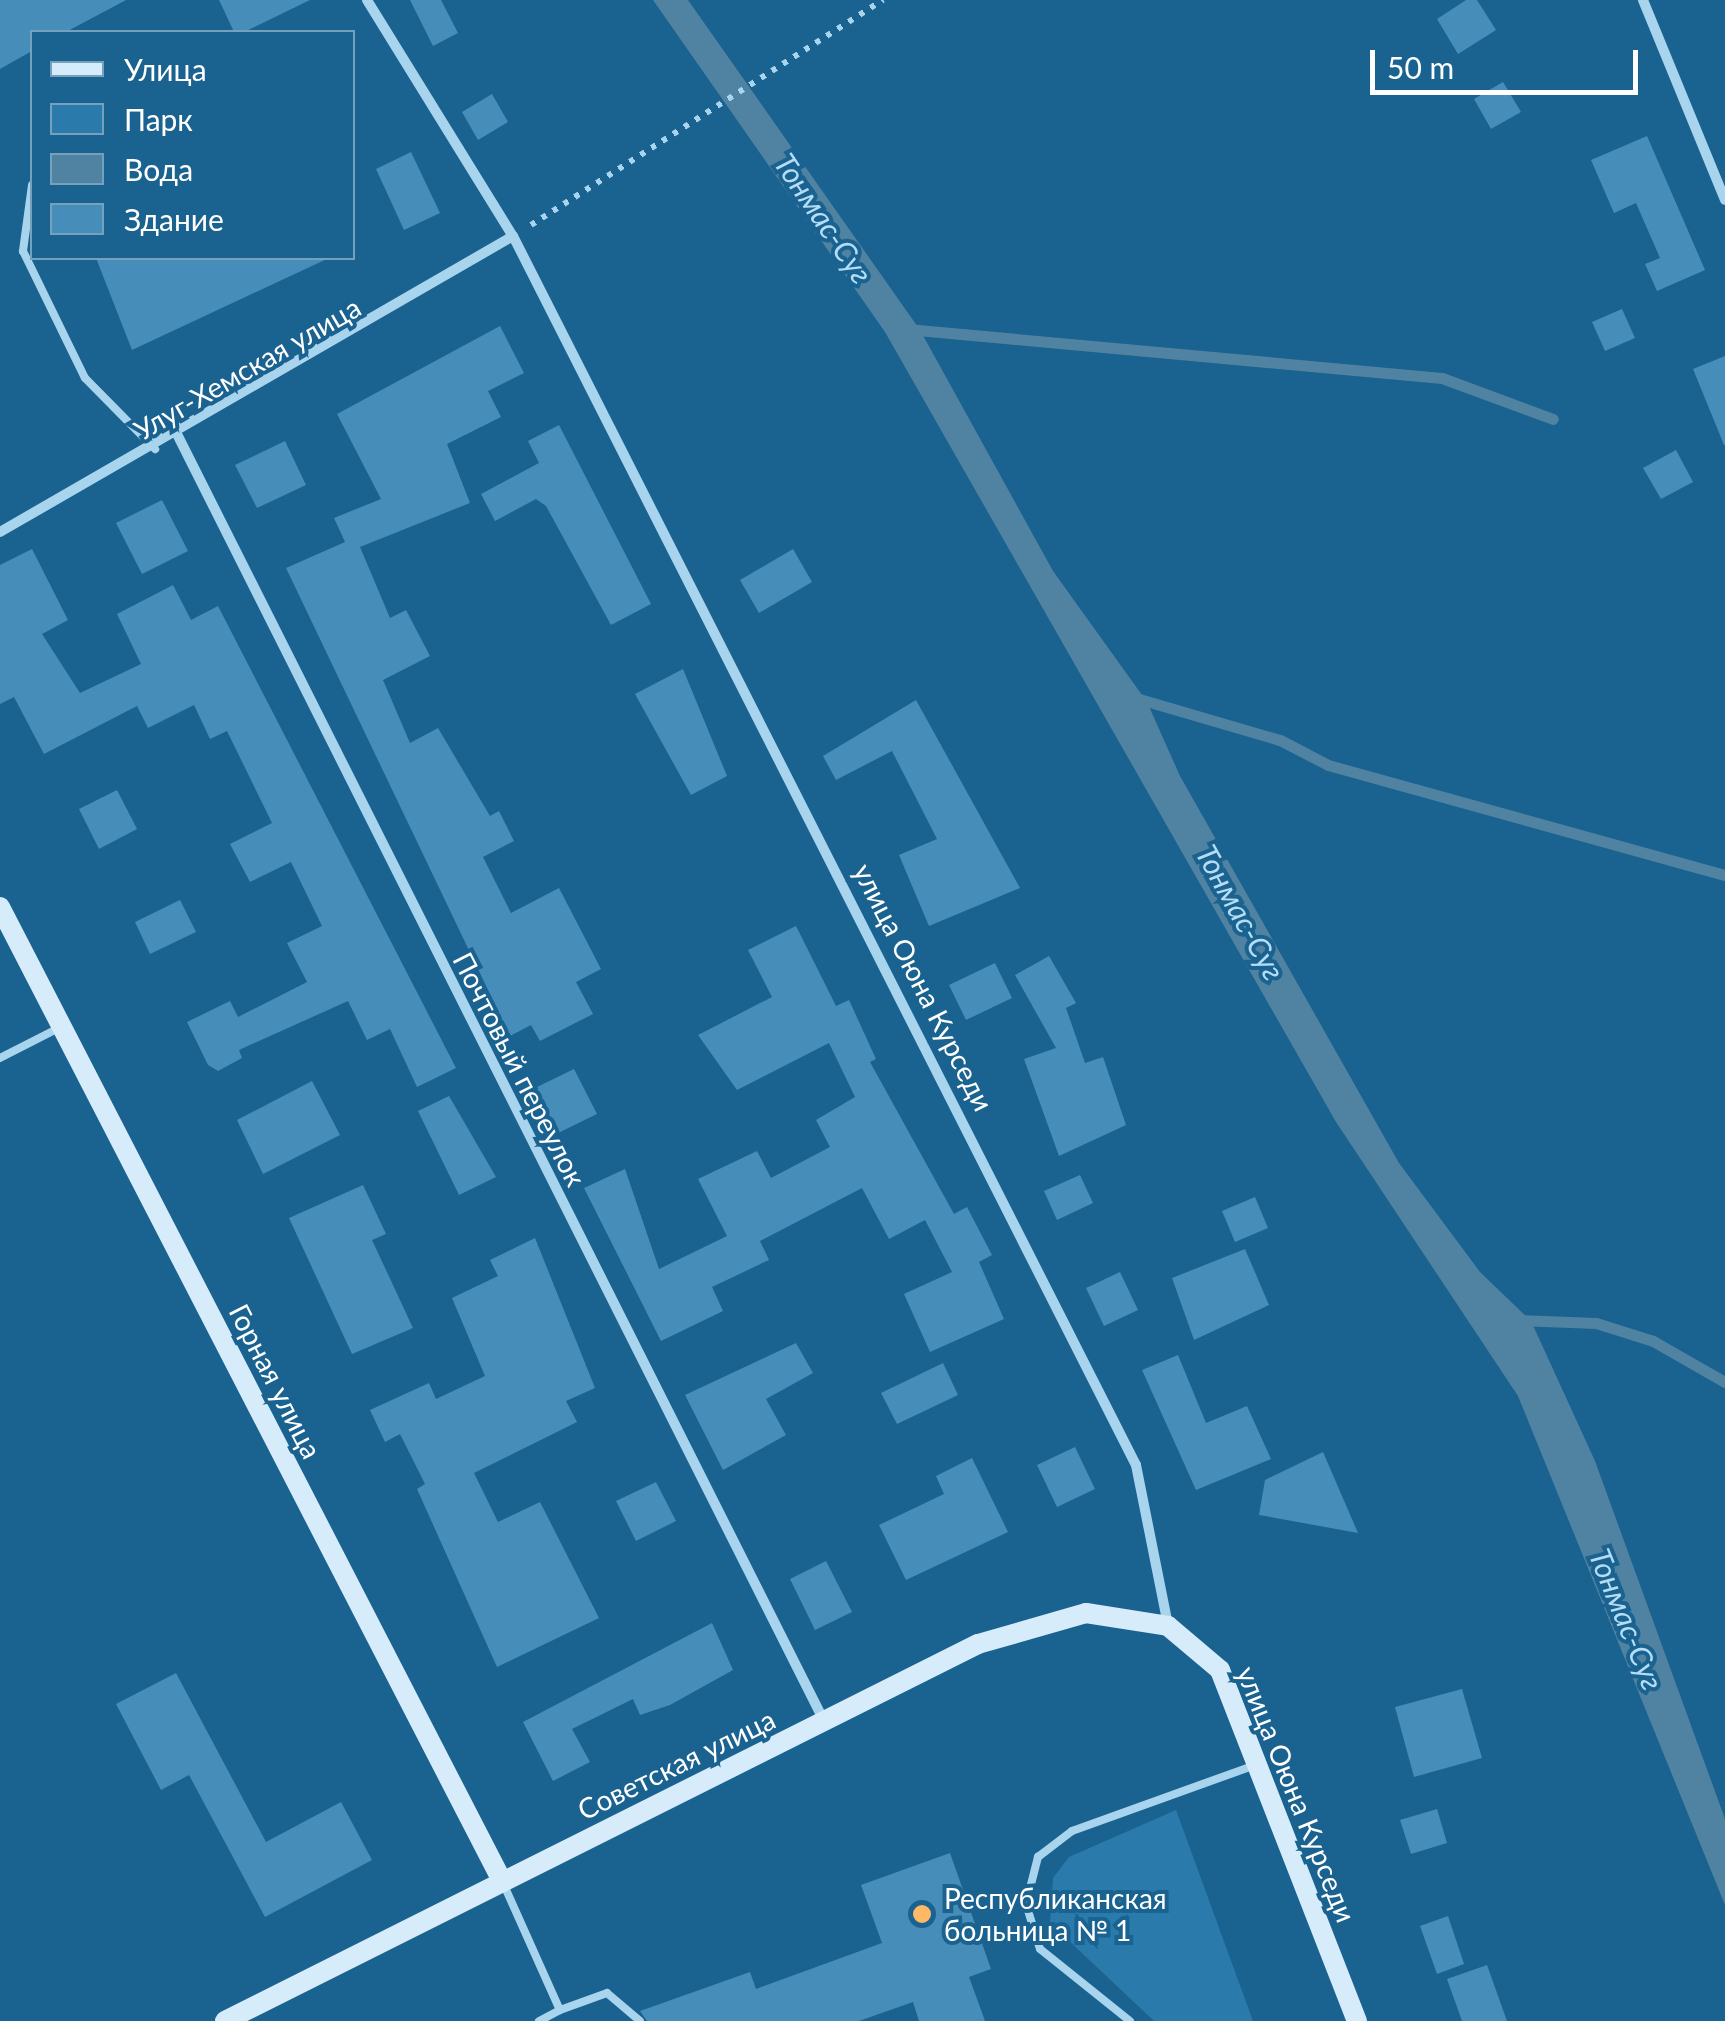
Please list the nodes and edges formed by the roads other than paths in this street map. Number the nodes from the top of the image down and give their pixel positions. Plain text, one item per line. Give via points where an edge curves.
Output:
1 (367, 0) edge
2 (1644, 0) edge
3 (30, 200) edge
4 (1725, 200) edge
5 (514, 236) junction
6 (178, 436) junction
7 (155, 449) junction
8 (0, 532) edge
9 (0, 907) edge
10 (62, 1026) junction
11 (0, 1058) edge
12 (1168, 1626) junction
13 (824, 1721) junction
14 (1258, 1764) junction
15 (502, 1881) junction
16 (560, 2010) junction
17 (224, 2021) edge
18 (539, 2021) edge
19 (640, 2021) edge
20 (1130, 2021) edge
21 (1357, 2021) edge

1 - 5 street, улица Оюна Курседи
2 - 4 street
3 - 7 lane via 23,251 84,378
5 - 6 street, Улуг-Хемская улица
5 - 12 street, улица Оюна Курседи via 1136,1465
6 - 7 street, Улуг-Хемская улица
6 - 13 street, Почтовый переулок
7 - 8 street, Улуг-Хемская улица
9 - 10 street, Горная улица
10 - 11 lane
10 - 15 street, Горная улица
12 - 13 street, Советская улица via 1086,1613 1038,1622
12 - 14 street, улица Оюна Курседи via 1220,1670
13 - 15 street, Советская улица
14 - 20 lane via 1072,1831 1038,1857 1026,1904 1040,1949
14 - 21 street, улица Оюна Курседи
15 - 16 lane
15 - 17 street, Советская улица
16 - 18 lane
16 - 19 lane via 607,1993

